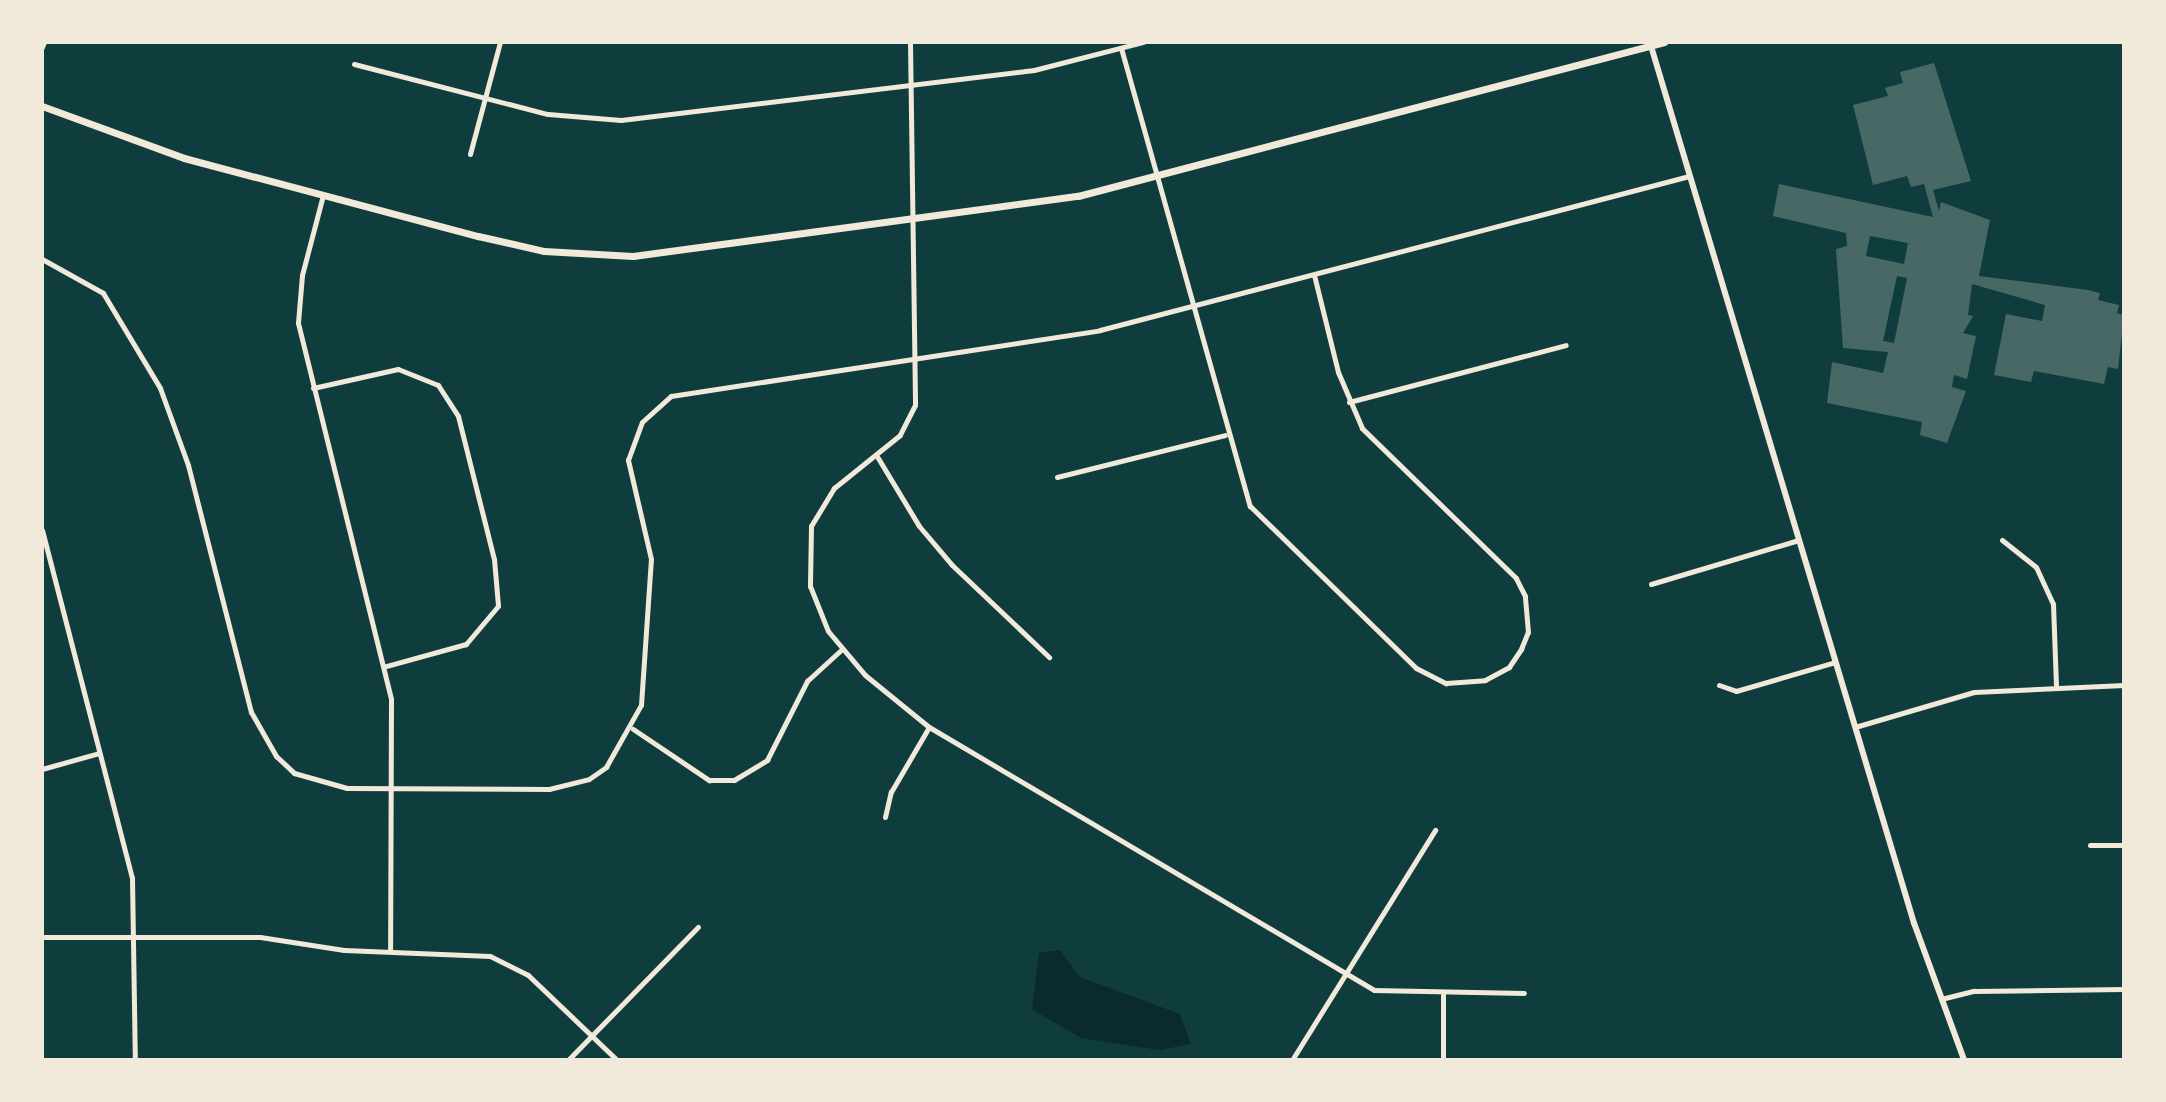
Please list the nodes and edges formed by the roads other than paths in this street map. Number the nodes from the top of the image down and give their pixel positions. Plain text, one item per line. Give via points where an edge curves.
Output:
1 (500, 42) edge
2 (910, 42) edge
3 (1143, 42) edge
4 (1664, 42) edge
5 (1651, 44) edge
6 (1121, 48) junction
7 (354, 64) dead end
8 (915, 87) junction
9 (484, 98) junction
10 (42, 106) edge
11 (470, 154) dead end
12 (1158, 174) junction
13 (1689, 176) junction
14 (323, 195) junction
15 (916, 218) junction
16 (42, 259) edge
17 (1314, 275) junction
18 (1192, 307) junction
19 (1566, 345) dead end
20 (919, 357) junction
21 (313, 388) junction
22 (1349, 402) junction
23 (1225, 435) junction
24 (878, 458) junction
25 (1057, 477) dead end
26 (42, 530) edge
27 (1799, 540) junction
28 (2002, 540) dead end
29 (1651, 584) dead end
30 (841, 650) junction
31 (1049, 657) dead end
32 (1835, 662) junction
33 (386, 666) junction
34 (1719, 685) dead end
35 (2056, 685) junction
36 (2124, 685) edge
37 (929, 727) junction
38 (1855, 727) junction
39 (633, 729) junction
40 (99, 753) junction
41 (42, 769) edge
42 (391, 789) junction
43 (885, 817) dead end
44 (1435, 830) dead end
45 (2090, 845) dead end
46 (2124, 845) edge
47 (698, 927) dead end
48 (137, 936) junction
49 (42, 937) edge
50 (390, 950) junction
51 (1346, 974) junction
52 (2124, 989) edge
53 (1524, 993) dead end
54 (1443, 995) junction
55 (1941, 999) junction
56 (592, 1035) junction
57 (135, 1060) edge
58 (568, 1060) edge
59 (617, 1060) edge
60 (1292, 1060) edge
61 (1443, 1060) edge
62 (1964, 1060) edge

1 - 9 street
2 - 8 street
3 - 6 street
4 - 5 main road
5 - 12 main road
5 - 13 street
6 - 8 street via 1034,70
6 - 12 street
7 - 9 street
8 - 9 street via 621,120 548,114
8 - 15 street
9 - 11 street
10 - 14 main road via 184,159
12 - 15 main road via 1078,196
12 - 18 street
13 - 17 street
13 - 27 street
14 - 15 main road via 531,248 586,255 685,252
14 - 21 street via 298,299
15 - 20 street
16 - 42 street via 103,293 160,388 188,466 261,736 294,773 319,784
17 - 18 street
17 - 22 street
18 - 20 street via 1035,342
18 - 23 street
19 - 22 street
20 - 24 street via 910,420
20 - 39 street via 690,389 662,402 642,422 632,439 629,479 647,529 651,584 641,705
21 - 33 street
21 - 33 street via 398,369 438,385 458,416 494,559 498,606 466,643
22 - 23 street via 1378,449 1502,564 1525,596 1528,632 1509,667 1485,680 1446,683 1416,668 1315,565 1261,521 1242,492
23 - 25 street
24 - 30 street via 818,506 807,544 810,586
24 - 31 street via 919,526 951,565
26 - 40 street
27 - 29 street
27 - 32 street
28 - 35 street via 2036,567 2053,604
30 - 37 street
30 - 39 street via 807,681 767,760 734,780 709,780
32 - 34 street via 1736,691
32 - 38 street
33 - 42 street
35 - 36 street
35 - 38 street via 1973,692
37 - 43 street via 896,781
37 - 51 street
38 - 55 street
39 - 42 street via 606,767 573,785
40 - 41 street
40 - 48 street via 132,878
42 - 50 street
44 - 51 street
45 - 46 street
47 - 56 street
48 - 49 street
48 - 50 street via 260,937
48 - 57 street
50 - 56 street via 465,951 499,960 528,975
51 - 54 street via 1374,990
51 - 60 street
52 - 55 street via 1974,991
53 - 54 street
54 - 61 street
55 - 62 street
56 - 58 street
56 - 59 street

